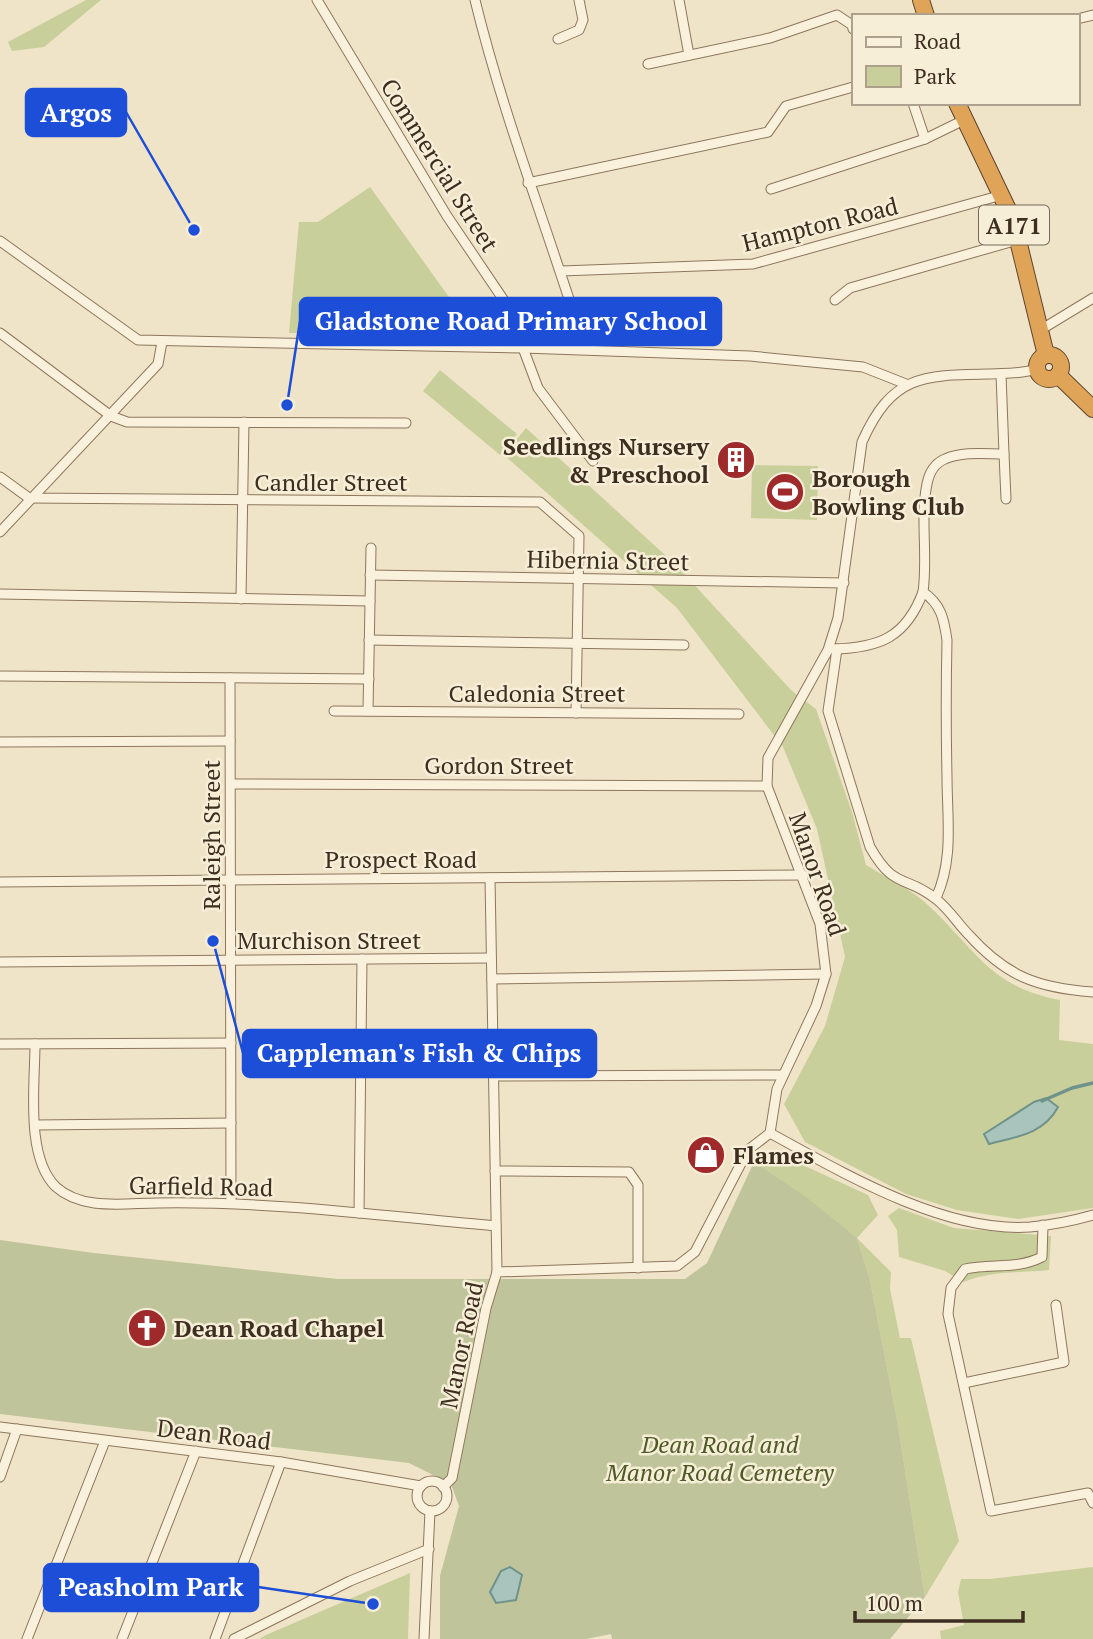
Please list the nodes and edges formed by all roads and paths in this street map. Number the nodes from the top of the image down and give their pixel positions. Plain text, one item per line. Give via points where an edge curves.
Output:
1 (317, 0) edge
2 (475, 0) edge
3 (579, 0) edge
4 (679, 0) edge
5 (852, 24) edge
6 (558, 38) dead end
7 (689, 55) junction
8 (648, 64) dead end
9 (852, 87) edge
10 (914, 105) edge
11 (958, 105) edge
12 (964, 120) junction
13 (925, 139) junction
14 (528, 183) junction
15 (771, 189) dead end
16 (1002, 195) junction
17 (1017, 240) junction
18 (0, 241) edge
19 (561, 271) junction
20 (1093, 298) edge
21 (835, 300) dead end
22 (1042, 329) junction
23 (0, 333) edge
24 (162, 342) junction
25 (523, 348) junction
26 (536, 348) junction
27 (585, 349) junction
28 (1042, 362) junction
29 (1001, 374) junction
30 (906, 384) junction
31 (1093, 409) edge
32 (111, 416) junction
33 (244, 422) junction
34 (406, 423) dead end
35 (1004, 454) junction
36 (593, 461) dead end
37 (0, 477) edge
38 (29, 498) junction
39 (1006, 499) dead end
40 (243, 501) junction
41 (0, 532) edge
42 (371, 548) dead end
43 (370, 575) junction
44 (578, 578) junction
45 (844, 583) junction
46 (923, 592) junction
47 (0, 594) edge
48 (241, 599) junction
49 (370, 601) junction
50 (369, 640) junction
51 (576, 643) junction
52 (684, 645) dead end
53 (833, 649) junction
54 (0, 676) edge
55 (230, 678) junction
56 (369, 679) junction
57 (334, 711) dead end
58 (368, 711) junction
59 (576, 713) junction
60 (739, 714) dead end
61 (230, 741) junction
62 (0, 742) edge
63 (230, 784) junction
64 (767, 786) junction
65 (803, 875) junction
66 (490, 878) junction
67 (231, 880) junction
68 (0, 882) edge
69 (936, 898) junction
70 (491, 958) junction
71 (362, 959) junction
72 (231, 960) junction
73 (0, 962) edge
74 (826, 974) junction
75 (492, 979) junction
76 (1093, 992) edge
77 (231, 1042) junction
78 (0, 1044) edge
79 (35, 1044) junction
80 (783, 1075) junction
81 (494, 1076) junction
82 (231, 1123) junction
83 (35, 1125) junction
84 (770, 1133) junction
85 (495, 1171) junction
86 (231, 1202) junction
87 (359, 1213) junction
88 (1093, 1215) edge
89 (1043, 1225) junction
90 (496, 1226) junction
91 (638, 1268) junction
92 (497, 1272) junction
93 (1056, 1305) dead end
94 (964, 1383) junction
95 (0, 1427) edge
96 (17, 1429) junction
97 (105, 1441) junction
98 (196, 1451) junction
99 (281, 1462) junction
100 (0, 1478) edge
101 (421, 1486) junction
102 (443, 1487) junction
103 (1093, 1503) edge
104 (430, 1511) junction
105 (429, 1549) junction
106 (27, 1639) edge
107 (122, 1639) edge
108 (215, 1639) edge
109 (234, 1639) edge
110 (424, 1639) edge

1 - 26 street, Commercial Street via 447,216
2 - 14 street
3 - 6 street via 583,20 579,30
4 - 7 street
5 - 7 street via 837,15 770,38
7 - 8 street
9 - 14 street via 786,106 768,132
10 - 13 street
11 - 12 highway, A171
12 - 13 street
12 - 16 highway, A171
13 - 15 street
14 - 19 street
16 - 17 highway, A171
16 - 19 street, Hampton Road via 753,264
17 - 21 street via 850,288
17 - 22 highway, A171
18 - 24 street via 138,340
19 - 27 street
20 - 22 street
22 - 28 highway, A171
23 - 32 street
24 - 25 street
24 - 32 street via 158,364
25 - 26 street
25 - 36 street via 538,388
26 - 27 street
27 - 30 street via 750,356 863,367
28 - 29 street
28 - 31 highway via 1046,378 1058,375
29 - 30 street via 929,376
29 - 35 street
30 - 45 street, Manor Road via 874,416 862,442
32 - 33 street via 127,422
32 - 38 street
33 - 34 street
33 - 40 street
35 - 39 street
35 - 46 street via 961,454 944,459 931,470 926,485
37 - 38 street
38 - 40 street, Candler Street
38 - 41 street
40 - 44 street, Candler Street via 540,502 579,536
40 - 48 street
42 - 43 street
43 - 44 street, Hibernia Street
43 - 49 street
44 - 45 street, Hibernia Street
44 - 51 street
45 - 53 street, Manor Road
46 - 53 street via 914,616 899,633 878,643
46 - 69 street via 943,615 947,640 950,835 945,880
47 - 48 street
48 - 49 street
49 - 50 street
50 - 51 street
50 - 56 street
51 - 52 street
51 - 59 street
53 - 64 street, Manor Road via 774,745 768,758
53 - 69 street via 828,711 870,847 887,874
54 - 55 street
55 - 56 street
55 - 61 street, Raleigh Street
56 - 58 street
57 - 58 street, Caledonia Street
58 - 59 street, Caledonia Street
59 - 60 street, Caledonia Street
61 - 62 street
61 - 63 street, Raleigh Street
63 - 64 street, Gordon Street
63 - 67 street, Raleigh Street
64 - 65 street, Manor Road
65 - 66 street, Prospect Road
65 - 74 street, Manor Road via 820,924
66 - 67 street, Prospect Road
66 - 70 street
67 - 68 street, Prospect Road
67 - 72 street, Raleigh Street
69 - 76 street via 970,937 1027,981
70 - 71 street, Murchison Street
70 - 75 street
71 - 72 street, Murchison Street
71 - 87 street
72 - 73 street, Murchison Street
72 - 77 street, Raleigh Street
74 - 75 street
74 - 80 street, Manor Road
75 - 81 street
77 - 79 street
77 - 82 street, Raleigh Street
78 - 79 street
79 - 83 street, Garfield Road
80 - 81 street
80 - 84 street, Manor Road
81 - 85 street
82 - 83 street
82 - 86 street, Raleigh Street
83 - 86 street, Garfield Road via 44,1171 72,1198 92,1203
84 - 89 street via 906,1202 955,1219
84 - 91 street, Manor Road via 748,1150 695,1252 677,1266
85 - 90 street
85 - 91 street via 629,1172 638,1185
86 - 87 street, Garfield Road
87 - 90 street, Garfield Road
88 - 89 street
89 - 94 street via 1042,1257 1030,1264 965,1269 951,1288 948,1314
90 - 92 street
91 - 92 street, Manor Road
92 - 102 street, Manor Road via 452,1478
93 - 94 street via 1064,1362
94 - 103 street via 992,1511 1088,1493
95 - 96 street, Dean Road
96 - 97 street, Dean Road
96 - 100 street
97 - 98 street, Dean Road
97 - 106 street
98 - 99 street, Dean Road
98 - 107 street
99 - 101 street, Dean Road
99 - 108 street
101 - 102 street via 432,1481
101 - 104 street via 417,1500
102 - 104 street, Manor Road via 444,1504
104 - 105 street
105 - 109 street via 372,1571
105 - 110 street

